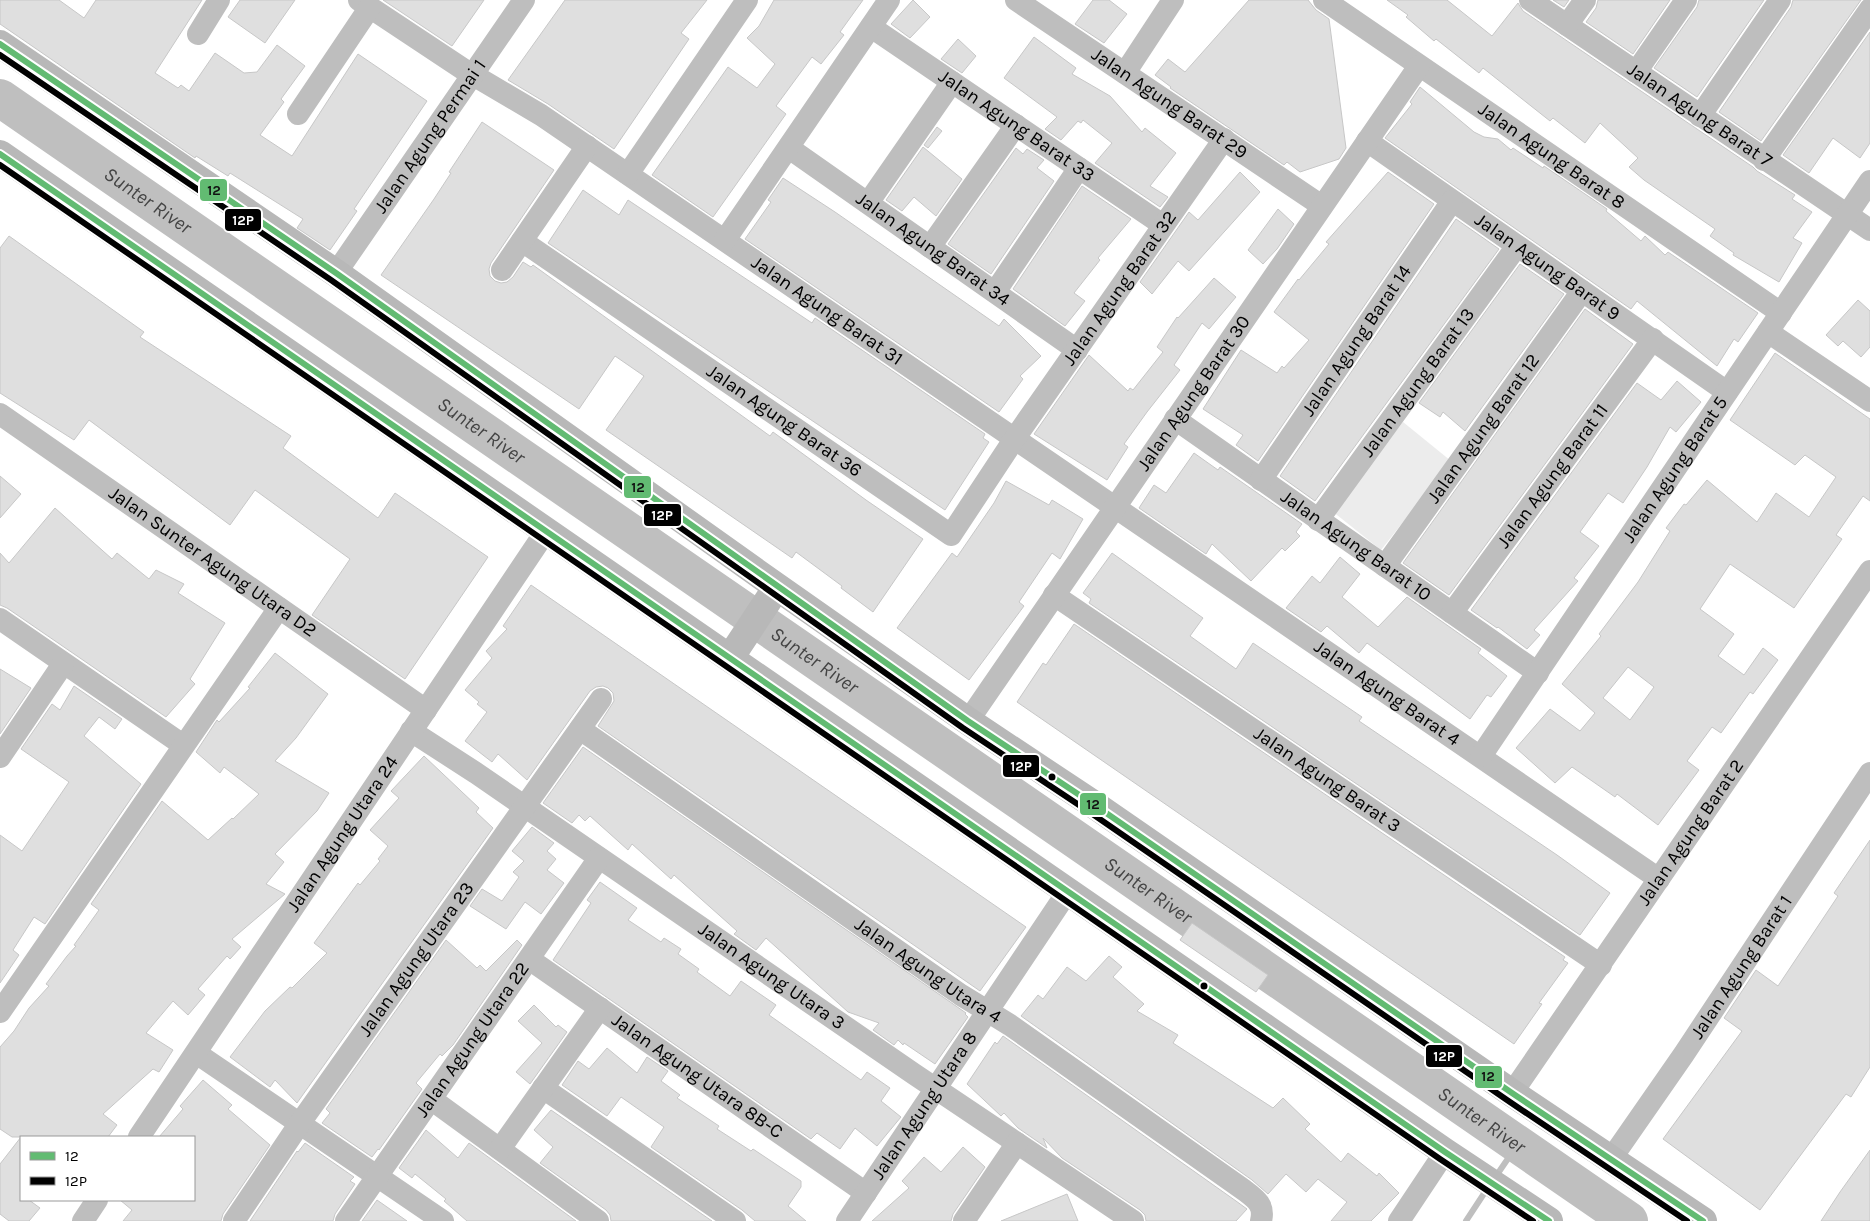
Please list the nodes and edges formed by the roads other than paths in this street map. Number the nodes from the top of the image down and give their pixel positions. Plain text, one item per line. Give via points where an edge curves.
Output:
1 (220, 0) edge
2 (524, 0) edge
3 (747, 0) edge
4 (889, 0) edge
5 (1173, 0) edge
6 (1324, 0) edge
7 (1530, 0) edge
8 (1585, 0) edge
9 (1686, 0) edge
10 (1780, 0) edge
11 (1021, 1) edge
12 (364, 4) edge
13 (1870, 9) edge
14 (1567, 25) junction
15 (871, 27) junction
16 (198, 34) dead end
17 (0, 44) edge
18 (1419, 66) junction
19 (1636, 72) junction
20 (1125, 73) junction
21 (473, 75) junction
22 (952, 82) junction
23 (298, 114) dead end
24 (1700, 116) junction
25 (1016, 125) junction
26 (1224, 140) junction
27 (1367, 141) junction
28 (587, 146) junction
29 (789, 148) junction
30 (1764, 160) junction
31 (3, 163) edge
32 (1079, 168) junction
33 (628, 174) junction
34 (1870, 181) edge
35 (1452, 201) junction
36 (868, 203) junction
37 (1322, 206) junction
38 (1847, 215) junction
39 (1163, 225) junction
40 (1870, 230) edge
41 (724, 240) junction
42 (522, 241) junction
43 (1517, 246) junction
44 (930, 247) junction
45 (502, 270) dead end
46 (336, 273) junction
47 (1582, 291) junction
48 (995, 292) junction
49 (1781, 313) junction
50 (1768, 332) junction
51 (1653, 339) junction
52 (1077, 350) junction
53 (1728, 392) junction
54 (1870, 401) edge
55 (0, 414) edge
56 (1175, 420) junction
57 (1015, 438) junction
58 (1261, 480) junction
59 (1115, 507) junction
60 (1318, 520) junction
61 (546, 531) junction
62 (1385, 566) junction
63 (1870, 571) edge
64 (773, 593) junction
65 (1054, 595) junction
66 (279, 608) junction
67 (1452, 614) junction
68 (0, 619) edge
69 (735, 651) junction
70 (63, 664) junction
71 (1538, 673) junction
72 (601, 699) dead end
73 (426, 710) junction
74 (968, 721) junction
75 (580, 729) junction
76 (412, 731) junction
77 (183, 745) junction
78 (1481, 756) junction
79 (0, 757) edge
80 (1870, 773) edge
81 (526, 807) junction
82 (600, 858) junction
83 (1660, 878) junction
84 (1068, 891) junction
85 (529, 959) junction
86 (1601, 965) junction
87 (600, 1008) junction
88 (987, 1010) junction
89 (0, 1012) edge
90 (196, 1053) junction
91 (543, 1088) junction
92 (935, 1088) junction
93 (1518, 1097) junction
94 (431, 1099) junction
95 (300, 1123) junction
96 (140, 1136) edge
97 (1017, 1144) junction
98 (500, 1149) junction
99 (1445, 1152) junction
100 (1611, 1159) junction
101 (378, 1176) junction
102 (866, 1193) junction
103 (96, 1201) edge
104 (1533, 1214) edge
105 (83, 1221) edge
106 (234, 1221) edge
107 (346, 1221) edge
108 (443, 1221) edge
109 (598, 1221) edge
110 (734, 1221) edge
111 (846, 1221) edge
112 (964, 1221) edge
113 (1133, 1221) edge
114 (1261, 1221) edge
115 (1399, 1221) edge
116 (1703, 1221) edge

1 - 16 street
2 - 21 street, Jalan Agung Permai 1
3 - 33 street
4 - 15 street
5 - 20 street
6 - 18 street, Jalan Agung Barat 8
7 - 14 street, Jalan Agung Barat 7
8 - 14 street
9 - 19 street
10 - 24 street
11 - 20 street, Jalan Agung Barat 29
12 - 21 street, Jalan Agung Barat 31
12 - 23 street
13 - 30 street
14 - 19 street, Jalan Agung Barat 7
15 - 22 street, Jalan Agung Barat 33
15 - 29 street
17 - 46 main road
18 - 27 street, Jalan Agung Barat 30
18 - 49 street, Jalan Agung Barat 8
19 - 24 street, Jalan Agung Barat 7
20 - 26 street, Jalan Agung Barat 29
21 - 28 street, Jalan Agung Barat 31
21 - 46 street, Jalan Agung Permai 1
22 - 25 street, Jalan Agung Barat 33
22 - 36 street
24 - 30 street, Jalan Agung Barat 7
25 - 32 street, Jalan Agung Barat 33
25 - 44 street
26 - 37 street, Jalan Agung Barat 29
26 - 39 street, Jalan Agung Barat 32
27 - 35 street, Jalan Agung Barat 9
27 - 37 street, Jalan Agung Barat 30
28 - 33 street, Jalan Agung Barat 31
28 - 42 street
29 - 36 street, Jalan Agung Barat 34
29 - 41 street
30 - 38 street, Jalan Agung Barat 7
31 - 61 main road
32 - 39 street, Jalan Agung Barat 33
32 - 48 street
33 - 41 street, Jalan Agung Barat 31
34 - 38 street, Jalan Agung Barat 5
35 - 43 street, Jalan Agung Barat 9
35 - 58 street, Jalan Agung Barat 14
36 - 44 street, Jalan Agung Barat 34
37 - 56 street, Jalan Agung Barat 30
38 - 40 street, Jalan Agung Barat 7
38 - 49 street, Jalan Agung Barat 5
39 - 52 street, Jalan Agung Barat 32
41 - 57 street, Jalan Agung Barat 31
42 - 45 street
42 - 57 street, Jalan Agung Barat 36 via 951,535
43 - 47 street, Jalan Agung Barat 9
43 - 60 street, Jalan Agung Barat 13
44 - 48 street, Jalan Agung Barat 34
46 - 64 main road
47 - 51 street, Jalan Agung Barat 9
47 - 62 street, Jalan Agung Barat 12
48 - 52 street, Jalan Agung Barat 34
49 - 50 street, Jalan Agung Barat 5
50 - 53 street, Jalan Agung Barat 5
50 - 54 street
51 - 53 street, Jalan Agung Barat 9
51 - 67 street, Jalan Agung Barat 11
52 - 57 street, Jalan Agung Barat 32
53 - 71 street, Jalan Agung Barat 5
55 - 66 street, Jalan Sunter Agung Utara D2
56 - 58 street, Jalan Agung Barat 10
56 - 59 street, Jalan Agung Barat 30
57 - 59 street, Jalan Agung Barat 31
58 - 60 street, Jalan Agung Barat 10
59 - 65 street, Jalan Agung Barat 30
59 - 78 street, Jalan Agung Barat 4
60 - 62 street, Jalan Agung Barat 10
61 - 69 main road
61 - 73 street, Jalan Agung Utara 24
62 - 67 street, Jalan Agung Barat 10
63 - 83 street, Jalan Agung Barat 2
64 - 69 main road
64 - 74 main road
65 - 74 street, Jalan Agung Barat 30
65 - 86 street, Jalan Agung Barat 3
66 - 73 street, Jalan Sunter Agung Utara D2
66 - 77 street
67 - 71 street, Jalan Agung Barat 10
68 - 70 street
69 - 84 main road
70 - 77 street
70 - 79 street
71 - 78 street, Jalan Agung Barat 5
72 - 75 street, Jalan Agung Utara 23
73 - 76 street, Jalan Agung Utara 24
74 - 93 main road
75 - 81 street, Jalan Agung Utara 23
75 - 88 street, Jalan Agung Utara 4
76 - 81 street, Jalan Agung Utara 3
76 - 90 street, Jalan Agung Utara 24
77 - 89 street
78 - 83 street, Jalan Agung Barat 4
80 - 100 street, Jalan Agung Barat 1
81 - 82 street, Jalan Agung Utara 3
81 - 95 street, Jalan Agung Utara 23
82 - 85 street, Jalan Agung Utara 22
82 - 92 street, Jalan Agung Utara 3
83 - 86 street, Jalan Agung Barat 2
84 - 88 street, Jalan Agung Utara 8
84 - 99 main road
85 - 87 street, Jalan Agung Utara 8B-C
85 - 94 street, Jalan Agung Utara 22
86 - 93 street, Jalan Agung Barat 2
87 - 91 street
87 - 102 street, Jalan Agung Utara 8B-C
88 - 92 street, Jalan Agung Utara 8
88 - 114 street, Jalan Agung Utara 4 via 1244,1190 1260,1203 1263,1211
90 - 95 street
90 - 96 street, Jalan Agung Utara 24
91 - 98 street
91 - 110 street
92 - 97 street, Jalan Agung Utara 3
92 - 102 street, Jalan Agung Utara 8
93 - 100 main road
94 - 98 street
94 - 101 street, Jalan Agung Utara 22
95 - 101 street
95 - 106 street, Jalan Agung Utara 23
97 - 112 street
97 - 113 street, Jalan Agung Utara 3
98 - 109 street
99 - 104 main road
99 - 115 street
100 - 116 main road
101 - 107 street, Jalan Agung Utara 22
101 - 108 street
102 - 111 street, Jalan Agung Utara 8
103 - 105 street

